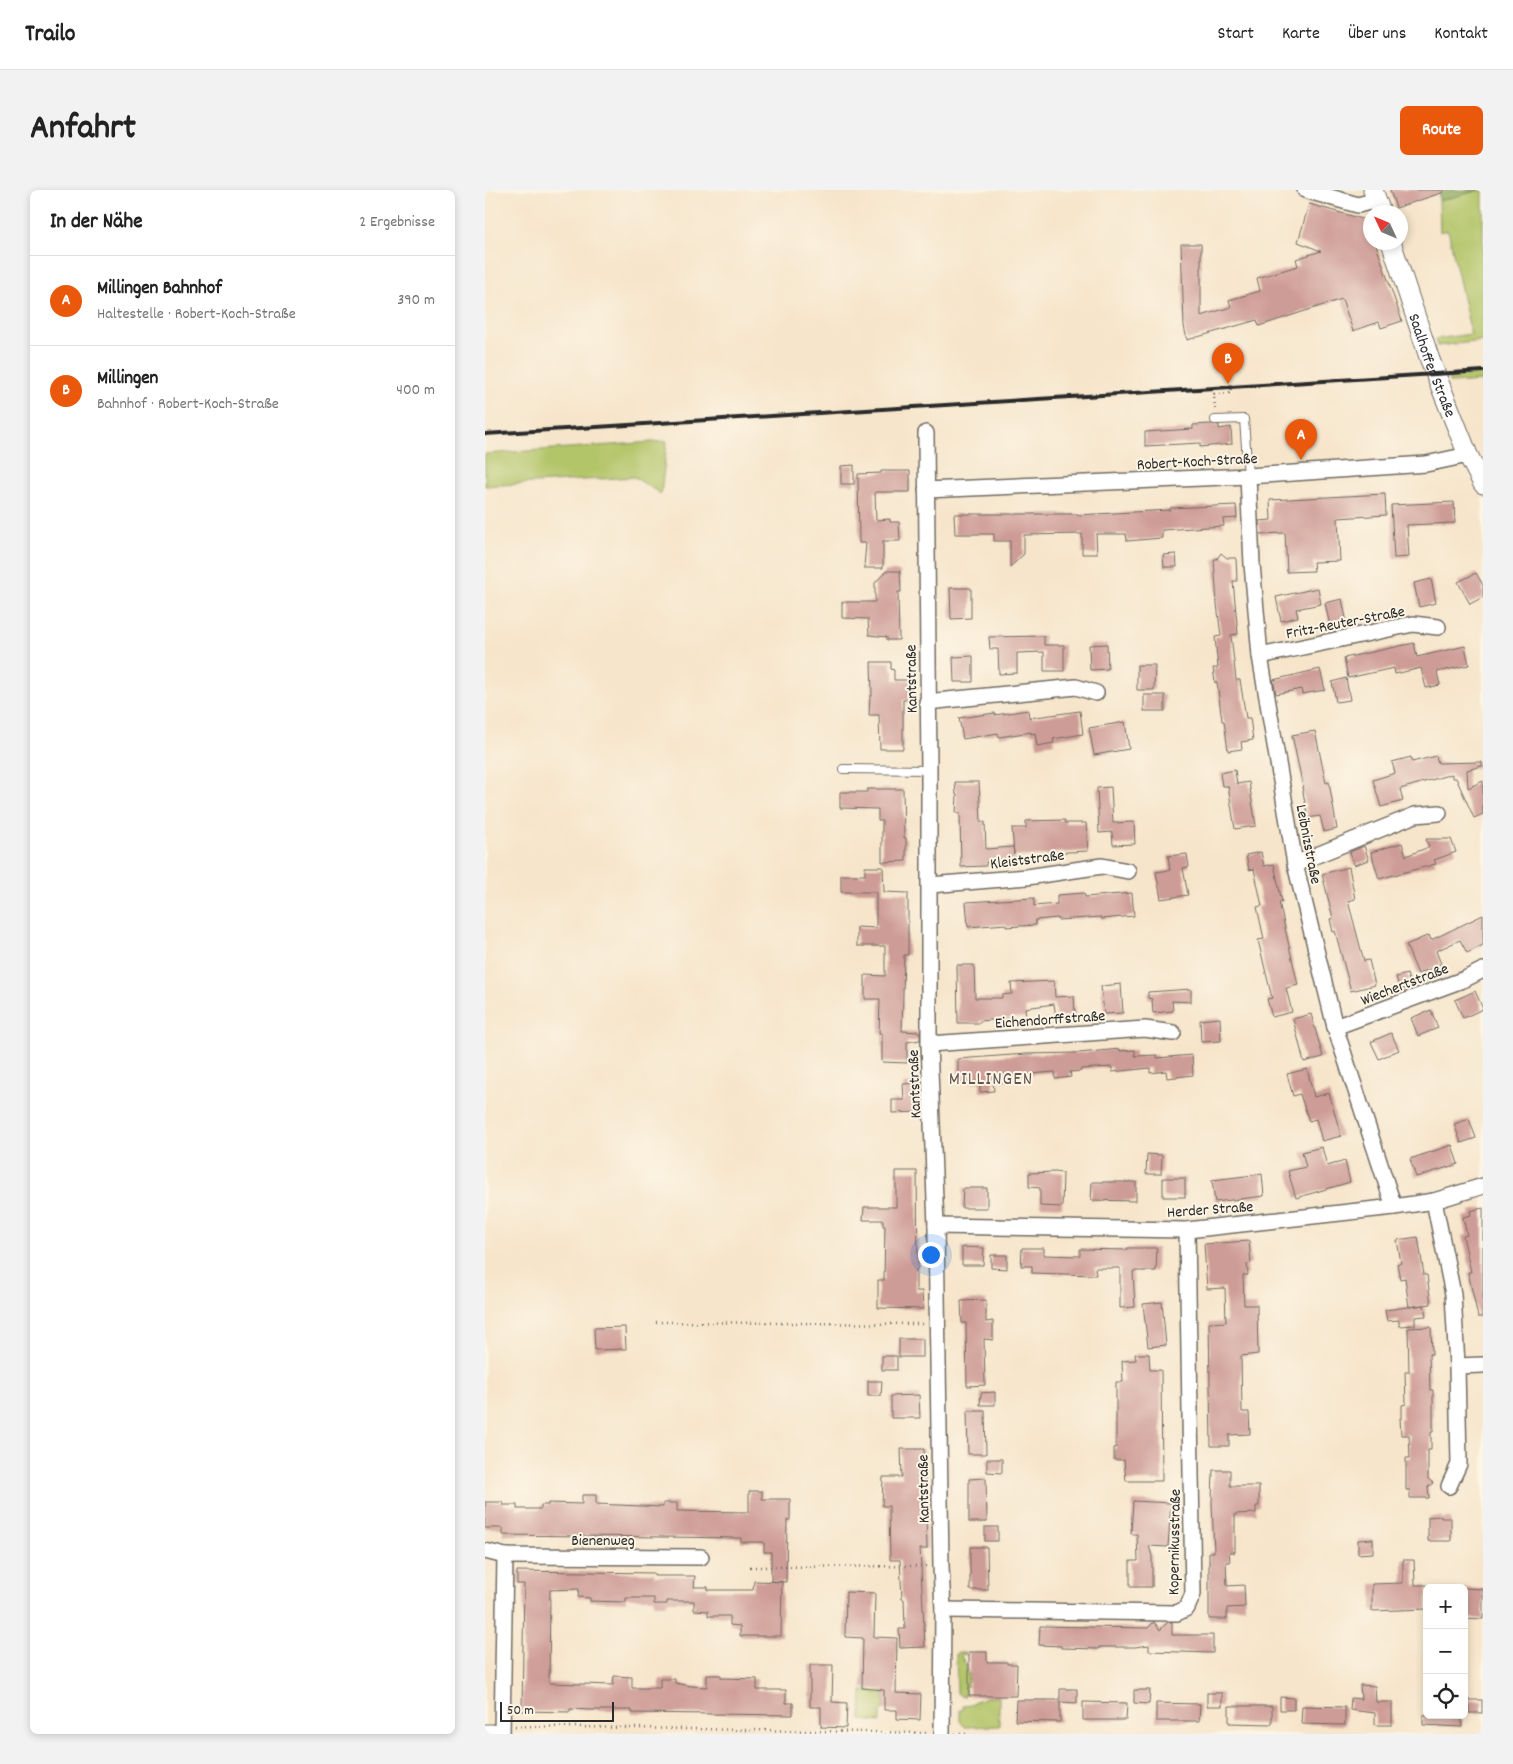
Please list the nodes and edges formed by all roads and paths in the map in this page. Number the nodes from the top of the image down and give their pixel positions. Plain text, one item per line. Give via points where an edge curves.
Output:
1 (1305, 190) edge
2 (1377, 201) edge
3 (1394, 250) edge
4 (1230, 381) dead end
5 (1215, 420) joint
6 (925, 433) dead end
7 (1468, 455) junction
8 (1248, 476) junction
9 (1482, 481) edge
10 (926, 490) junction
11 (1438, 627) dead end
12 (1260, 656) junction
13 (1096, 693) dead end
14 (927, 702) junction
15 (843, 769) dead end
16 (929, 770) junction
17 (1439, 813) dead end
18 (1295, 864) junction
19 (1128, 871) dead end
20 (929, 885) junction
21 (1483, 970) edge
22 (1335, 1027) junction
23 (1173, 1033) dead end
24 (929, 1044) junction
25 (1483, 1186) edge
26 (1434, 1201) junction
27 (1394, 1207) junction
28 (936, 1226) junction
29 (1187, 1230) junction
30 (656, 1322) dead end
31 (938, 1324) junction
32 (1483, 1365) edge
33 (1457, 1366) junction
34 (1449, 1486) dead end
35 (485, 1551) edge
36 (505, 1556) junction
37 (701, 1557) dead end
38 (941, 1566) junction
39 (750, 1567) dead end
40 (943, 1610) junction
41 (499, 1731) edge
42 (909, 1733) edge
43 (485, 1734) edge
44 (942, 1734) edge
45 (969, 1734) edge

1 - 2 street via 1358,205
3 - 7 street, Saalhoffer Straße via 1430,360
4 - 5 path via 1231,393 1214,394
5 - 8 lane via 1243,419
6 - 10 street, Kantstraße
7 - 8 street, Robert-Koch-Straße via 1426,464
7 - 9 street, Saalhoffer Straße
8 - 10 street, Robert-Koch-Straße
8 - 12 street, Leibnizstraße
10 - 14 street, Kantstraße
11 - 12 street, Fritz-Reuter-Straße via 1413,624
12 - 18 street, Leibnizstraße
13 - 14 street via 1076,687
14 - 16 street, Kantstraße
15 - 16 lane
16 - 20 street, Kantstraße
17 - 18 street via 1415,816
18 - 22 street, Leibnizstraße
19 - 20 street, Kleiststraße via 1101,866 1027,877
20 - 24 street, Kantstraße
21 - 22 street, Wiechertstraße
22 - 27 street, Leibnizstraße
23 - 24 street, Eichendorffstraße via 1145,1029
24 - 28 street, Kantstraße
25 - 26 street, Herder Straße
26 - 27 street, Herder Straße
26 - 33 street via 1453,1294
27 - 29 street, Herder Straße
28 - 29 street, Herder Straße
28 - 31 street, Kantstraße
29 - 40 street, Kopernikusstraße via 1193,1594 1187,1608 1177,1613
30 - 31 path
31 - 38 street, Kantstraße
32 - 33 street
33 - 34 street via 1459,1464
35 - 36 street, Bienenweg
36 - 37 street, Bienenweg
36 - 41 street
38 - 39 path
38 - 40 street, Kantstraße
40 - 44 street, Kantstraße
41 - 42 path
41 - 43 street
42 - 44 path
44 - 45 path

